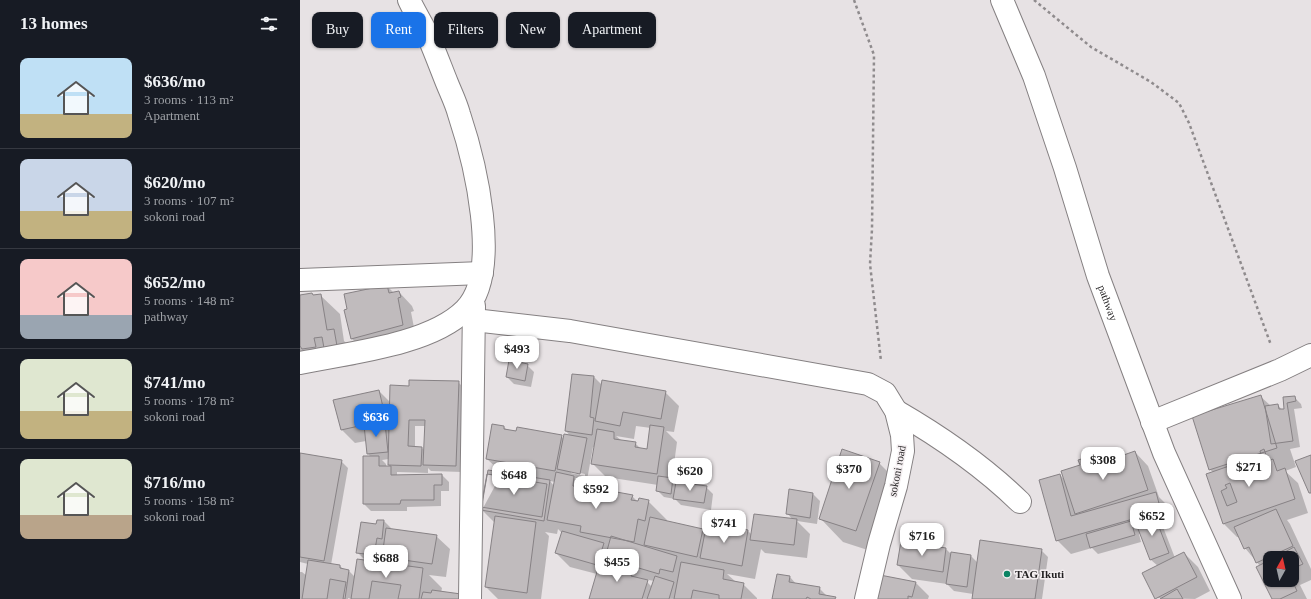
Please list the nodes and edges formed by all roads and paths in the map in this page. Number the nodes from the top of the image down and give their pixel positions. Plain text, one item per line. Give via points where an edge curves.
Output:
1 (409, 0) edge
2 (854, 0) edge
3 (1002, 0) edge
4 (1034, 0) edge
5 (482, 273) junction
6 (300, 280) edge
7 (474, 298) junction
8 (474, 320) junction
9 (1311, 355) edge
10 (300, 363) edge
11 (1280, 370) junction
12 (890, 402) junction
13 (1152, 422) junction
14 (1020, 502) dead end
15 (470, 599) edge
16 (866, 599) edge
17 (1230, 599) edge

1 - 5 street via 431,44 459,112 470,148 485,248
2 - 12 path via 874,55 870,264
3 - 13 street, pathway via 1034,76 1066,168 1098,276
4 - 11 path via 1090,47 1151,82 1179,103
5 - 6 street
5 - 7 street
7 - 8 street
7 - 10 street via 466,310 446,325 402,342
8 - 12 street via 570,331 868,384
8 - 15 street
9 - 11 street
11 - 13 street
12 - 14 street via 967,456
12 - 16 street, sokoni road via 902,435 903,451
13 - 17 street, pathway

